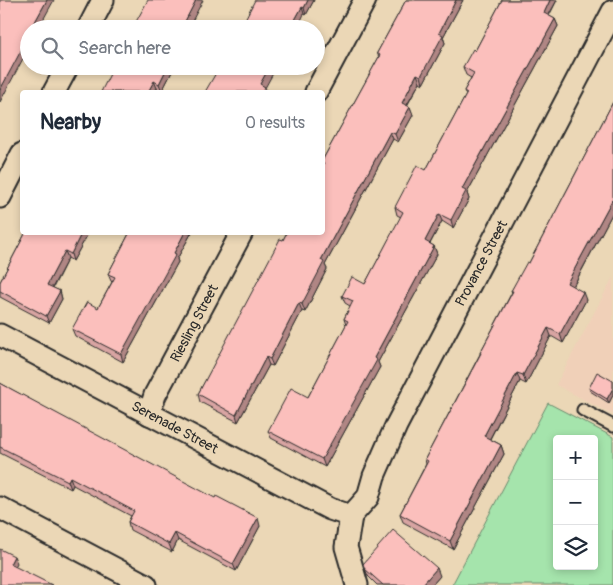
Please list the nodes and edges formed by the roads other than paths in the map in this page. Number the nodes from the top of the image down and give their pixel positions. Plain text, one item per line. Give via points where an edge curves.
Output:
1 (103, 0) edge
2 (365, 0) edge
3 (613, 11) edge
4 (93, 20) edge
5 (63, 75) edge
6 (55, 90) edge
7 (317, 90) edge
8 (20, 158) edge
9 (0, 197) edge
10 (240, 235) edge
11 (0, 335) edge
12 (583, 410) dead end
13 (149, 414) junction
14 (613, 426) edge
15 (0, 508) edge
16 (351, 516) junction
17 (146, 585) edge
18 (357, 585) edge

1 - 4 street
2 - 7 street
3 - 16 street, Provance Street via 396,426 368,497
5 - 6 street
8 - 9 street
10 - 13 street, Riesling Street via 155,395
11 - 13 street, Serenade Street
12 - 14 lane
13 - 16 street, Serenade Street via 330,509
15 - 17 street
16 - 18 street via 346,547

